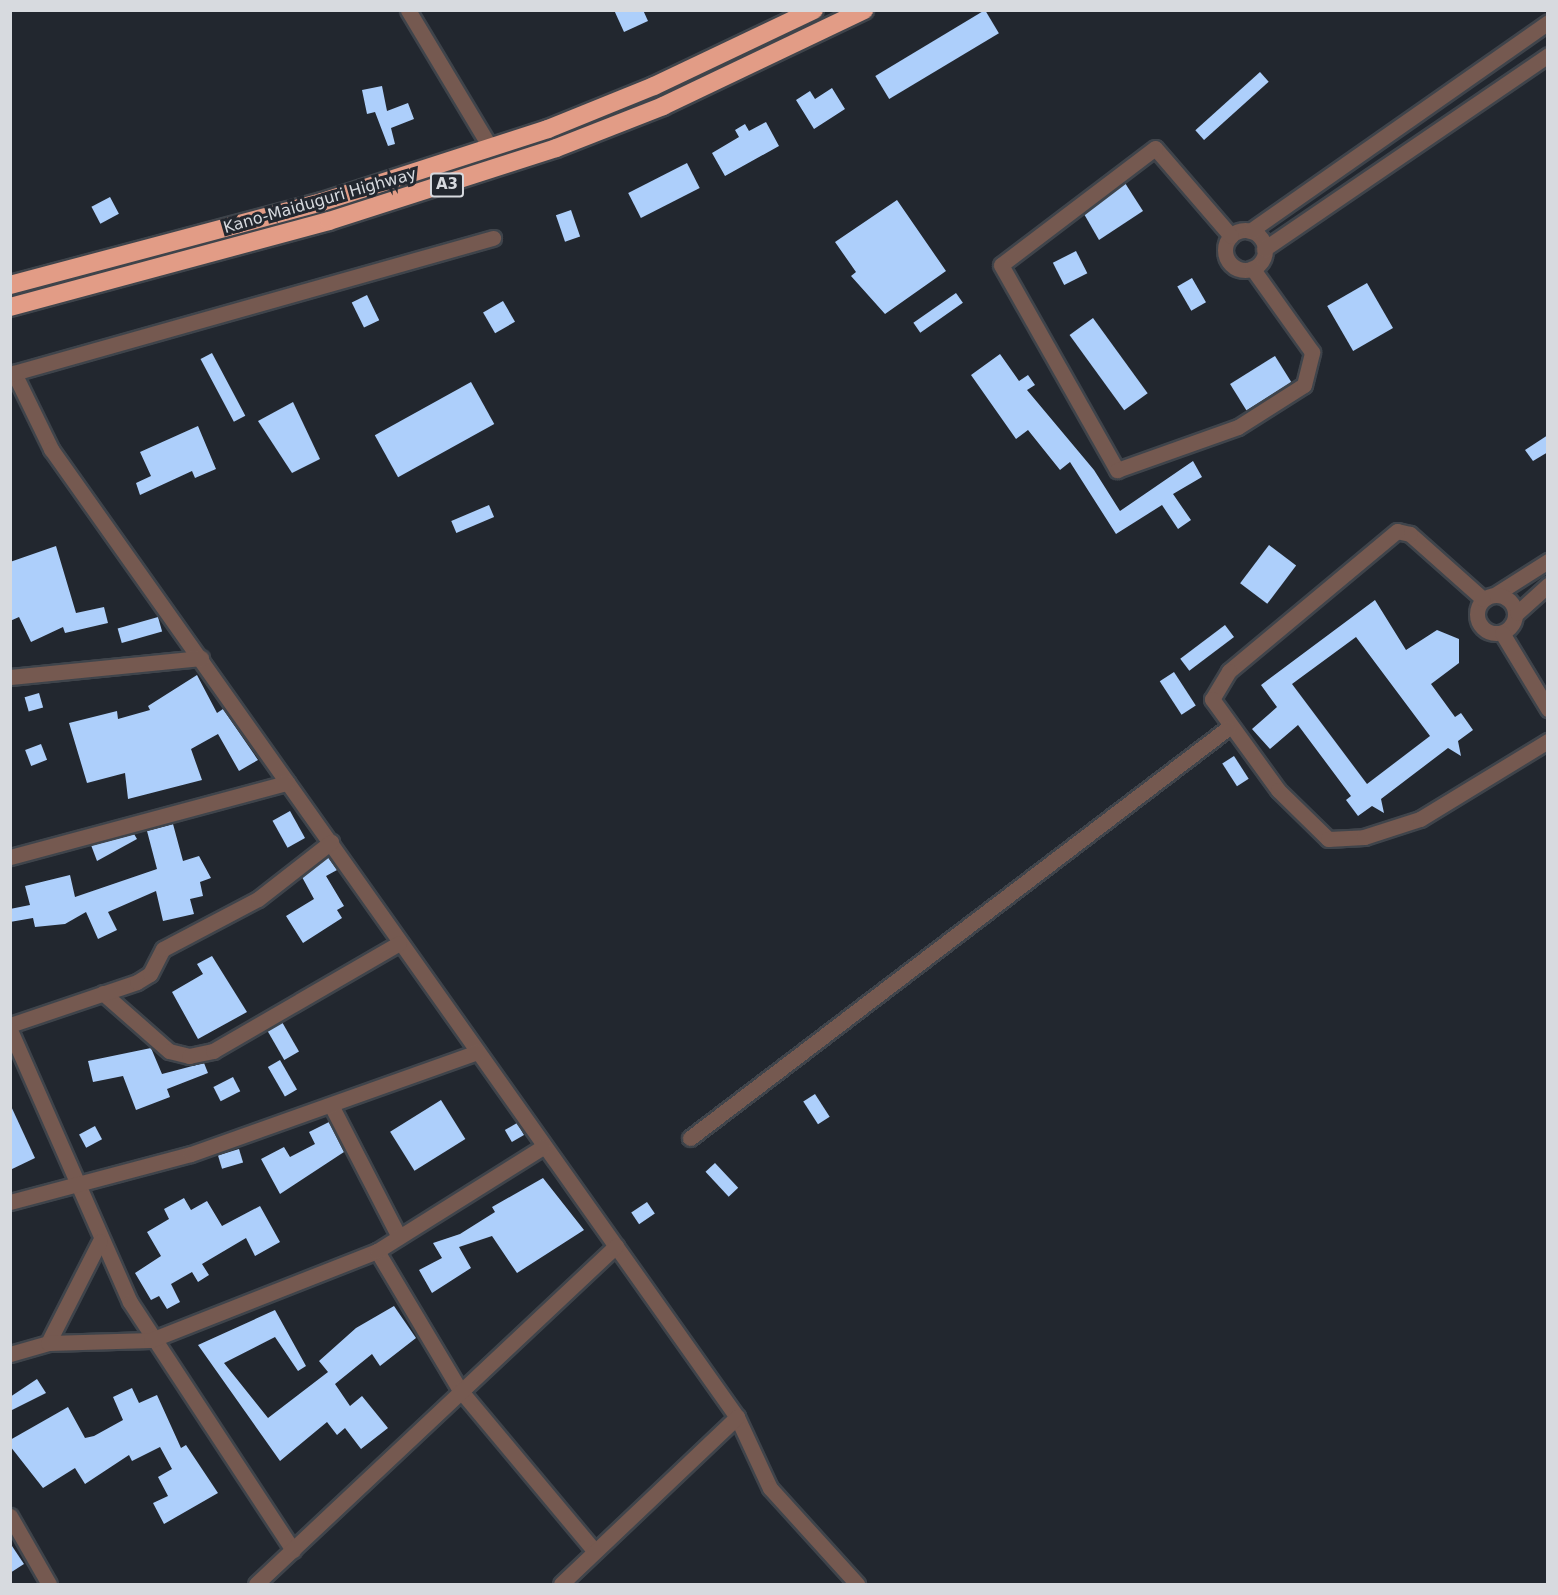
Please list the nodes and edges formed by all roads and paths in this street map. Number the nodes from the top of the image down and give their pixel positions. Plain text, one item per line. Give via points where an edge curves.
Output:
1 (408, 10) edge
2 (814, 10) edge
3 (864, 10) edge
4 (1548, 22) edge
5 (1548, 55) edge
6 (490, 147) junction
7 (1251, 231) junction
8 (1231, 236) junction
9 (494, 238) dead end
10 (1264, 249) junction
11 (74, 268) junction
12 (1252, 268) junction
13 (10, 285) edge
14 (78, 290) junction
15 (10, 307) edge
16 (12, 373) edge
17 (1548, 561) edge
18 (1548, 585) edge
19 (1489, 596) junction
20 (1516, 613) junction
21 (1502, 633) junction
22 (201, 658) junction
23 (10, 677) edge
24 (1548, 709) edge
25 (1228, 728) junction
26 (1548, 741) edge
27 (287, 783) junction
28 (331, 842) junction
29 (10, 857) edge
30 (399, 943) junction
31 (103, 993) junction
32 (10, 1025) edge
33 (10, 1030) edge
34 (477, 1052) junction
35 (332, 1107) junction
36 (690, 1138) dead end
37 (543, 1147) junction
38 (77, 1184) junction
39 (10, 1202) edge
40 (399, 1237) junction
41 (100, 1241) junction
42 (616, 1246) junction
43 (377, 1251) junction
44 (151, 1340) junction
45 (48, 1343) junction
46 (10, 1354) edge
47 (460, 1390) junction
48 (737, 1417) junction
49 (10, 1516) edge
50 (293, 1550) junction
51 (594, 1550) junction
52 (49, 1584) edge
53 (256, 1584) edge
54 (561, 1584) edge
55 (857, 1584) edge

1 - 6 street
2 - 6 highway, Kano-Maiduguri Highway / A3 via 654,86
3 - 14 highway, Kano-Maiduguri Highway / A3 via 663,106 556,148 329,221
4 - 7 street
5 - 10 street
6 - 11 highway, Kano-Maiduguri Highway / A3 via 322,202
7 - 8 street
7 - 10 street
8 - 12 street via 1225,248 1228,261 1238,269
8 - 12 street via 1155,148 1001,265 1117,470 1238,427 1304,384 1312,352
9 - 16 street
10 - 12 street
11 - 13 highway, Kano-Maiduguri Highway / A3
11 - 14 highway
14 - 15 highway, Kano-Maiduguri Highway / A3
16 - 22 street via 51,449
17 - 19 street
18 - 20 street
19 - 20 street via 1510,599
19 - 21 street via 1476,610 1479,624 1489,633
19 - 25 street via 1410,534 1396,531 1229,671 1212,699
20 - 21 street via 1513,625
21 - 24 street
22 - 23 street
22 - 27 street
25 - 26 street via 1328,840 1364,837 1420,819
25 - 36 street
27 - 28 street
27 - 29 street
28 - 30 street
28 - 31 street via 258,899 163,949 150,974
30 - 31 street via 213,1051 189,1056 170,1051
30 - 34 street
31 - 32 street
33 - 38 street
34 - 35 street
34 - 37 street
35 - 38 street via 191,1154
35 - 40 street
37 - 40 street
37 - 42 street
38 - 39 street
38 - 41 street
40 - 43 street
41 - 44 street
41 - 45 street
42 - 47 street
42 - 48 street
43 - 44 street
43 - 47 street
44 - 45 street
44 - 50 street
45 - 46 street
47 - 50 street
47 - 51 street
48 - 51 street
48 - 55 street via 770,1488
49 - 52 street
50 - 53 street
51 - 54 street

